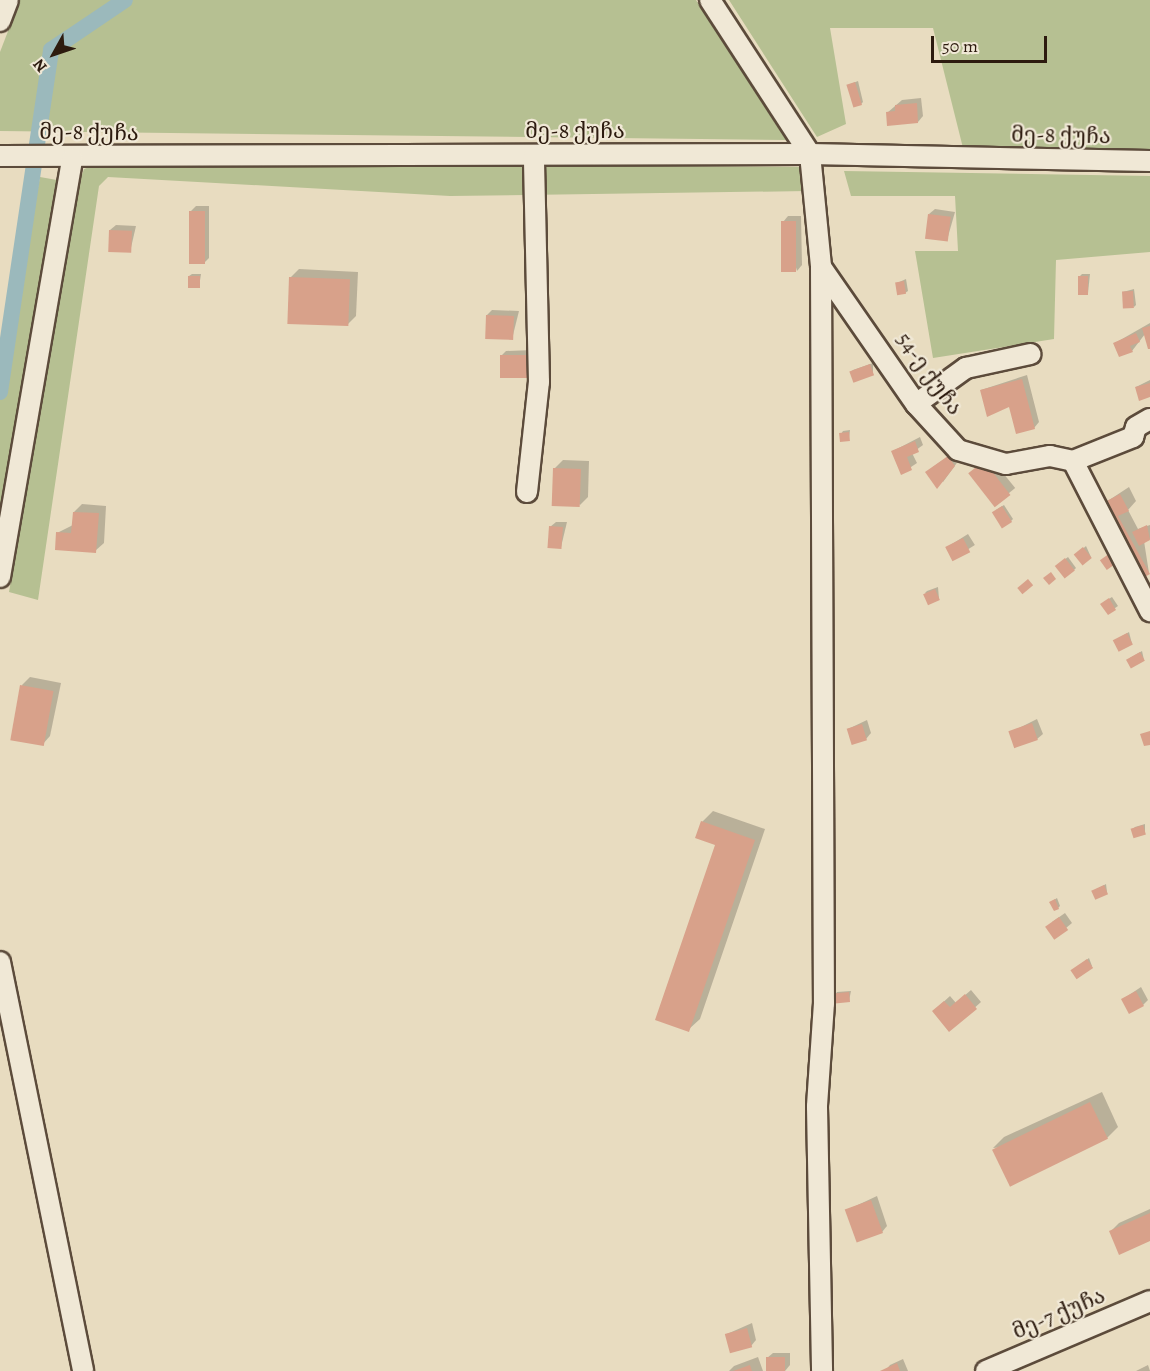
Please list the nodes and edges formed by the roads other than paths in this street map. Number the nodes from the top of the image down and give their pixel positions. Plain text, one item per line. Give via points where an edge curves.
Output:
1 (8, 0) edge
2 (710, 0) edge
3 (0, 21) edge
4 (810, 154) junction
5 (0, 156) edge
6 (534, 156) junction
7 (72, 158) junction
8 (1150, 161) edge
9 (821, 267) junction
10 (1031, 354) dead end
11 (916, 404) junction
12 (1150, 418) edge
13 (1073, 461) junction
14 (527, 492) dead end
15 (0, 577) edge
16 (1150, 611) edge
17 (0, 962) edge
18 (1150, 1300) edge
19 (83, 1371) edge
20 (822, 1371) edge
21 (986, 1371) edge

1 - 3 street
2 - 4 street
4 - 6 street, მე-8 ქუჩა
4 - 8 street, მე-8 ქუჩა
4 - 9 street
5 - 7 street, მე-8 ქუჩა
6 - 7 street, მე-8 ქუჩა
6 - 14 street via 539,382
7 - 15 street
9 - 11 street, 54-ე ქუჩა
9 - 20 street via 824,1003 817,1107
10 - 11 street via 966,368
11 - 13 street, 54-ე ქუჩა via 958,450 1006,464 1050,456
12 - 13 street via 1136,427 1133,437
13 - 16 street
17 - 19 street
18 - 21 street, მე-7 ქუჩა

